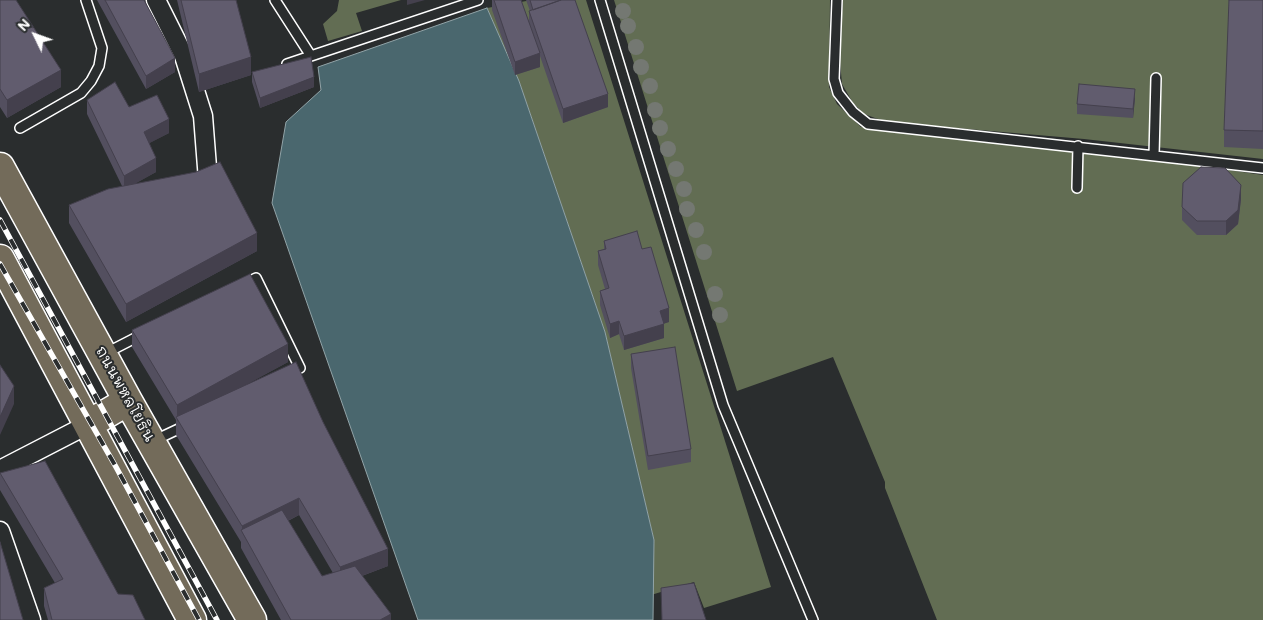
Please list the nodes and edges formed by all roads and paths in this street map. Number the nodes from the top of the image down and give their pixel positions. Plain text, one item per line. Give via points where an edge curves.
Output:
1 (86, 0) edge
2 (156, 0) edge
3 (275, 0) edge
4 (478, 0) edge
5 (600, 0) edge
6 (837, 0) edge
7 (312, 56) junction
8 (279, 67) edge
9 (1156, 78) dead end
10 (20, 128) dead end
11 (1078, 146) junction
12 (1154, 155) junction
13 (0, 168) edge
14 (1263, 168) edge
15 (1077, 188) dead end
16 (179, 189) edge
17 (0, 259) edge
18 (230, 291) edge
19 (151, 330) edge
20 (102, 354) junction
21 (283, 377) edge
22 (128, 401) junction
23 (199, 419) edge
24 (89, 424) junction
25 (151, 442) junction
26 (0, 470) edge
27 (0, 531) edge
28 (31, 620) edge
29 (192, 620) edge
30 (252, 620) edge
31 (813, 620) edge

1 - 10 lane via 102,48 99,66 91,82 81,93
2 - 16 street via 184,56 203,116 208,180
3 - 7 lane
4 - 7 lane
5 - 31 lane via 723,405
6 - 11 lane via 834,79 838,93 868,124
7 - 8 lane
9 - 12 lane
11 - 12 lane
11 - 15 lane
12 - 14 lane
13 - 20 main road, ถนนพหลโยธิน
17 - 24 main road
18 - 21 lane via 256,278 300,368
19 - 20 lane
20 - 22 main road, ถนนพหลโยธิน
22 - 24 main road
22 - 25 main road, ถนนพหลโยธิน
23 - 25 lane
24 - 26 street
24 - 29 main road
25 - 30 main road, ถนนพหลโยธิน
27 - 28 street

